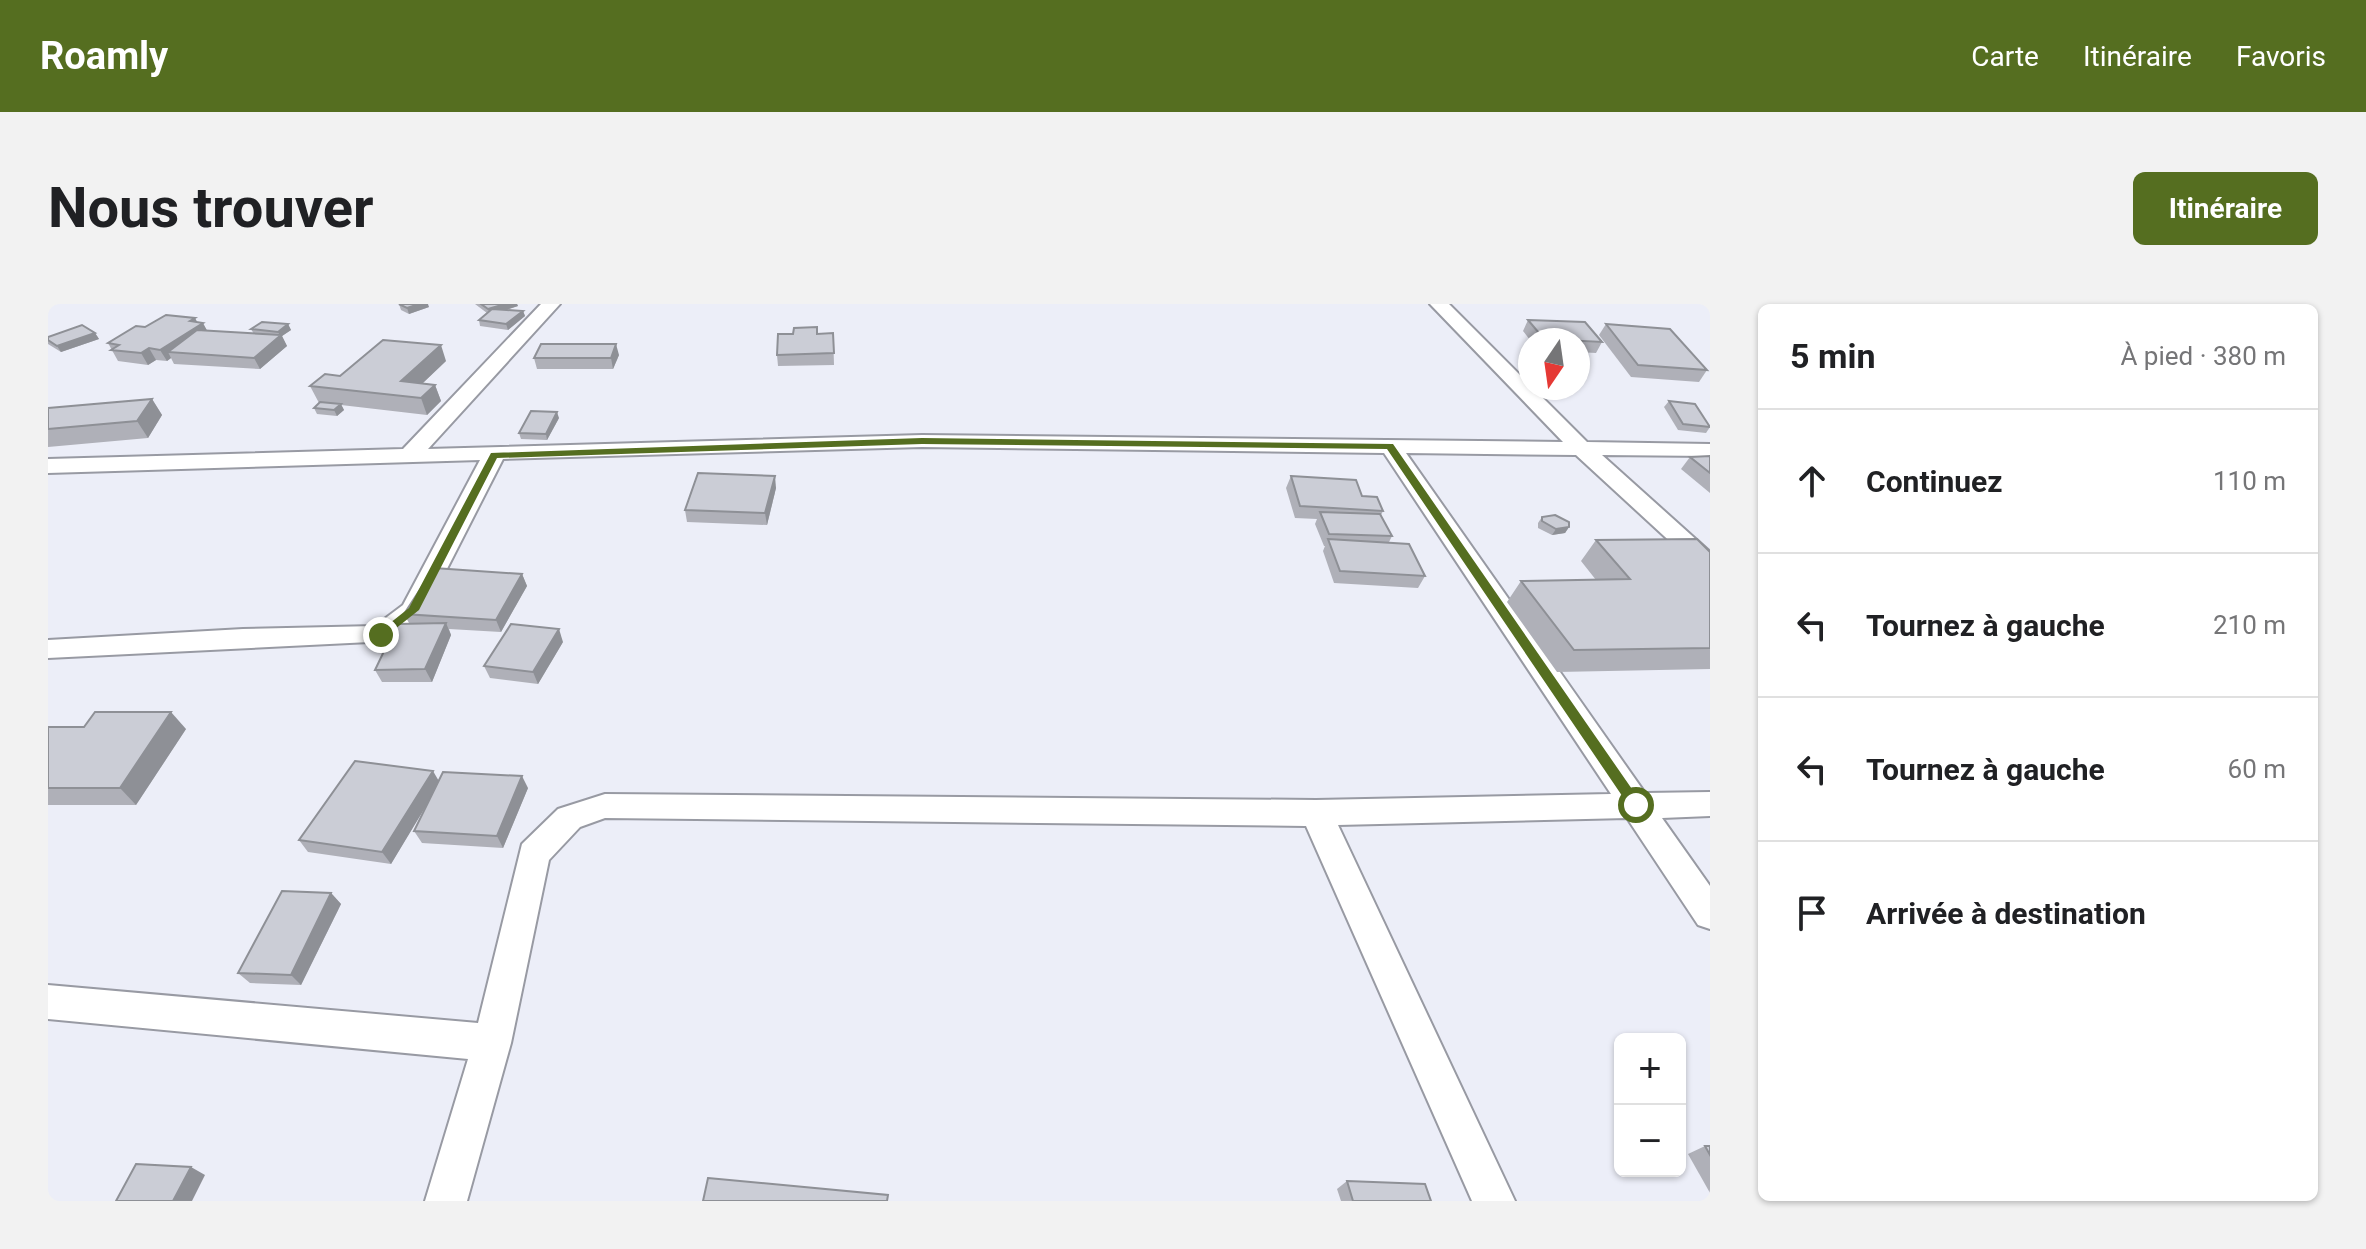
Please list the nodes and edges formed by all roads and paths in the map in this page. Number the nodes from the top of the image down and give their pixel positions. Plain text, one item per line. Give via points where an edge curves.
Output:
1 (551, 304) edge
2 (1439, 304) edge
3 (1390, 446) junction
4 (1580, 447) junction
5 (1710, 450) edge
6 (494, 455) junction
7 (408, 457) junction
8 (48, 466) edge
9 (1710, 565) edge
10 (48, 649) edge
11 (1710, 804) edge
12 (1636, 805) junction
13 (1316, 813) junction
14 (1710, 914) edge
15 (48, 1002) edge
16 (492, 1043) junction
17 (446, 1201) edge
18 (1494, 1201) edge

1 - 7 street
2 - 4 street
3 - 4 street
3 - 6 street via 922,441
3 - 12 street
4 - 5 street
4 - 9 street
6 - 7 street
6 - 10 street via 413,610 381,635
7 - 8 street
11 - 12 street
12 - 13 street
12 - 14 street
13 - 16 street via 605,806 569,818 534,854
13 - 18 street
15 - 16 street
16 - 17 street

